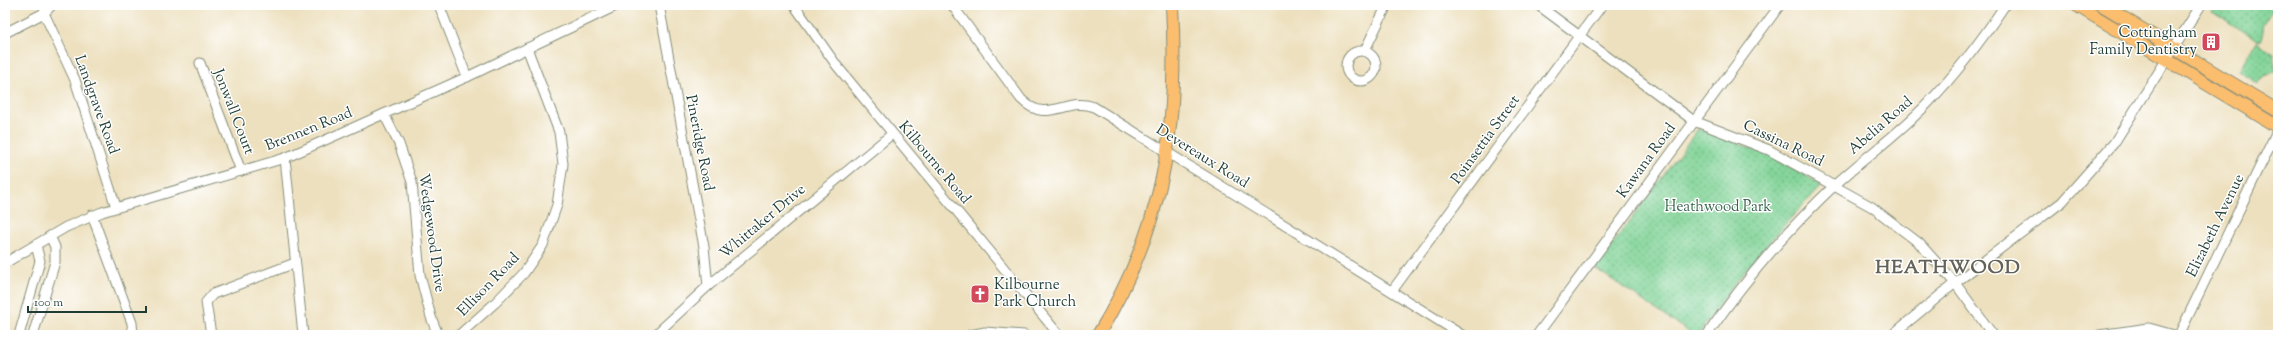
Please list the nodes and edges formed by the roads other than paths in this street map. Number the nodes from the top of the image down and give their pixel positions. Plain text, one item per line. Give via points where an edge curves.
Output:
1 (52, 5) edge
2 (439, 5) edge
3 (618, 5) edge
4 (659, 5) edge
5 (794, 5) edge
6 (952, 5) edge
7 (1172, 5) edge
8 (1387, 5) edge
9 (1538, 5) edge
10 (1602, 5) edge
11 (1780, 5) edge
12 (2005, 5) edge
13 (2102, 5) edge
14 (2201, 5) edge
15 (2078, 6) edge
16 (44, 13) junction
17 (5, 33) edge
18 (1581, 36) junction
19 (527, 48) junction
20 (2174, 48) junction
21 (1365, 50) dead end
22 (2167, 59) junction
23 (200, 63) dead end
24 (467, 76) junction
25 (2278, 111) edge
26 (384, 114) junction
27 (1694, 120) junction
28 (2278, 128) edge
29 (892, 134) junction
30 (1168, 153) junction
31 (285, 158) junction
32 (241, 171) junction
33 (1834, 185) junction
34 (116, 207) junction
35 (92, 215) junction
36 (50, 236) junction
37 (36, 245) junction
38 (5, 263) edge
39 (295, 263) junction
40 (1955, 283) junction
41 (708, 286) junction
42 (1392, 291) junction
43 (19, 335) edge
44 (33, 335) edge
45 (133, 335) edge
46 (211, 335) edge
47 (303, 335) edge
48 (438, 335) edge
49 (459, 335) edge
50 (655, 335) edge
51 (970, 335) edge
52 (1024, 335) edge
53 (1059, 335) edge
54 (1098, 335) edge
55 (1462, 335) edge
56 (1538, 335) edge
57 (1708, 335) edge
58 (1892, 335) edge
59 (1993, 335) edge
60 (2099, 335) edge
61 (2174, 335) edge
62 (2179, 335) edge

1 - 16 street
2 - 24 street
3 - 19 street, Brennen Road
4 - 41 street, Pineridge Road via 704,247
5 - 29 street, Kilbourne Road via 837,66
6 - 30 street, Devereaux Road via 1025,103 1044,112 1078,104 1088,105
7 - 30 main road via 1175,70
8 - 21 street
9 - 18 street, Cassina Road
10 - 18 street, Poinsettia Street
11 - 27 street, Kawana Road
12 - 33 street, Abelia Road via 1990,29 1928,103
13 - 20 main road
14 - 20 street
15 - 22 main road
16 - 17 street
16 - 34 street, Landgrave Road via 75,80
18 - 27 street, Cassina Road
18 - 42 street, Poinsettia Street
19 - 24 street, Brennen Road
19 - 49 street, Ellison Road via 559,132 563,164 557,205 543,245 524,273
20 - 22 street
20 - 25 main road
22 - 28 main road
22 - 40 street via 2114,143 2062,202
23 - 32 street, Jonwall Court
24 - 26 street, Brennen Road
26 - 31 street, Brennen Road
26 - 48 street, Wedgewood Drive via 399,144 412,182 420,276 430,317
27 - 33 street, Cassina Road via 1769,150
27 - 56 street, Kawana Road
28 - 62 street, Elizabeth Avenue
29 - 41 street, Whittaker Drive
29 - 53 street, Kilbourne Road
30 - 42 street, Devereaux Road
30 - 54 main road via 1156,207 1141,251
31 - 32 street, Brennen Road
31 - 39 street
32 - 34 street, Brennen Road
33 - 40 street, Cassina Road via 1872,207 1919,243
33 - 57 street, Abelia Road via 1767,256
34 - 35 street, Brennen Road
35 - 36 street, Brennen Road
35 - 45 street via 132,323
36 - 37 street, Brennen Road
36 - 44 street via 55,247 55,262
37 - 38 street, Brennen Road
37 - 43 street via 40,261
39 - 46 street via 213,294 206,302
39 - 47 street
40 - 58 street
40 - 59 street, Cassina Road
41 - 50 street, Whittaker Drive
42 - 55 street, Devereaux Road
51 - 52 street via 985,332
60 - 61 street via 2149,328

